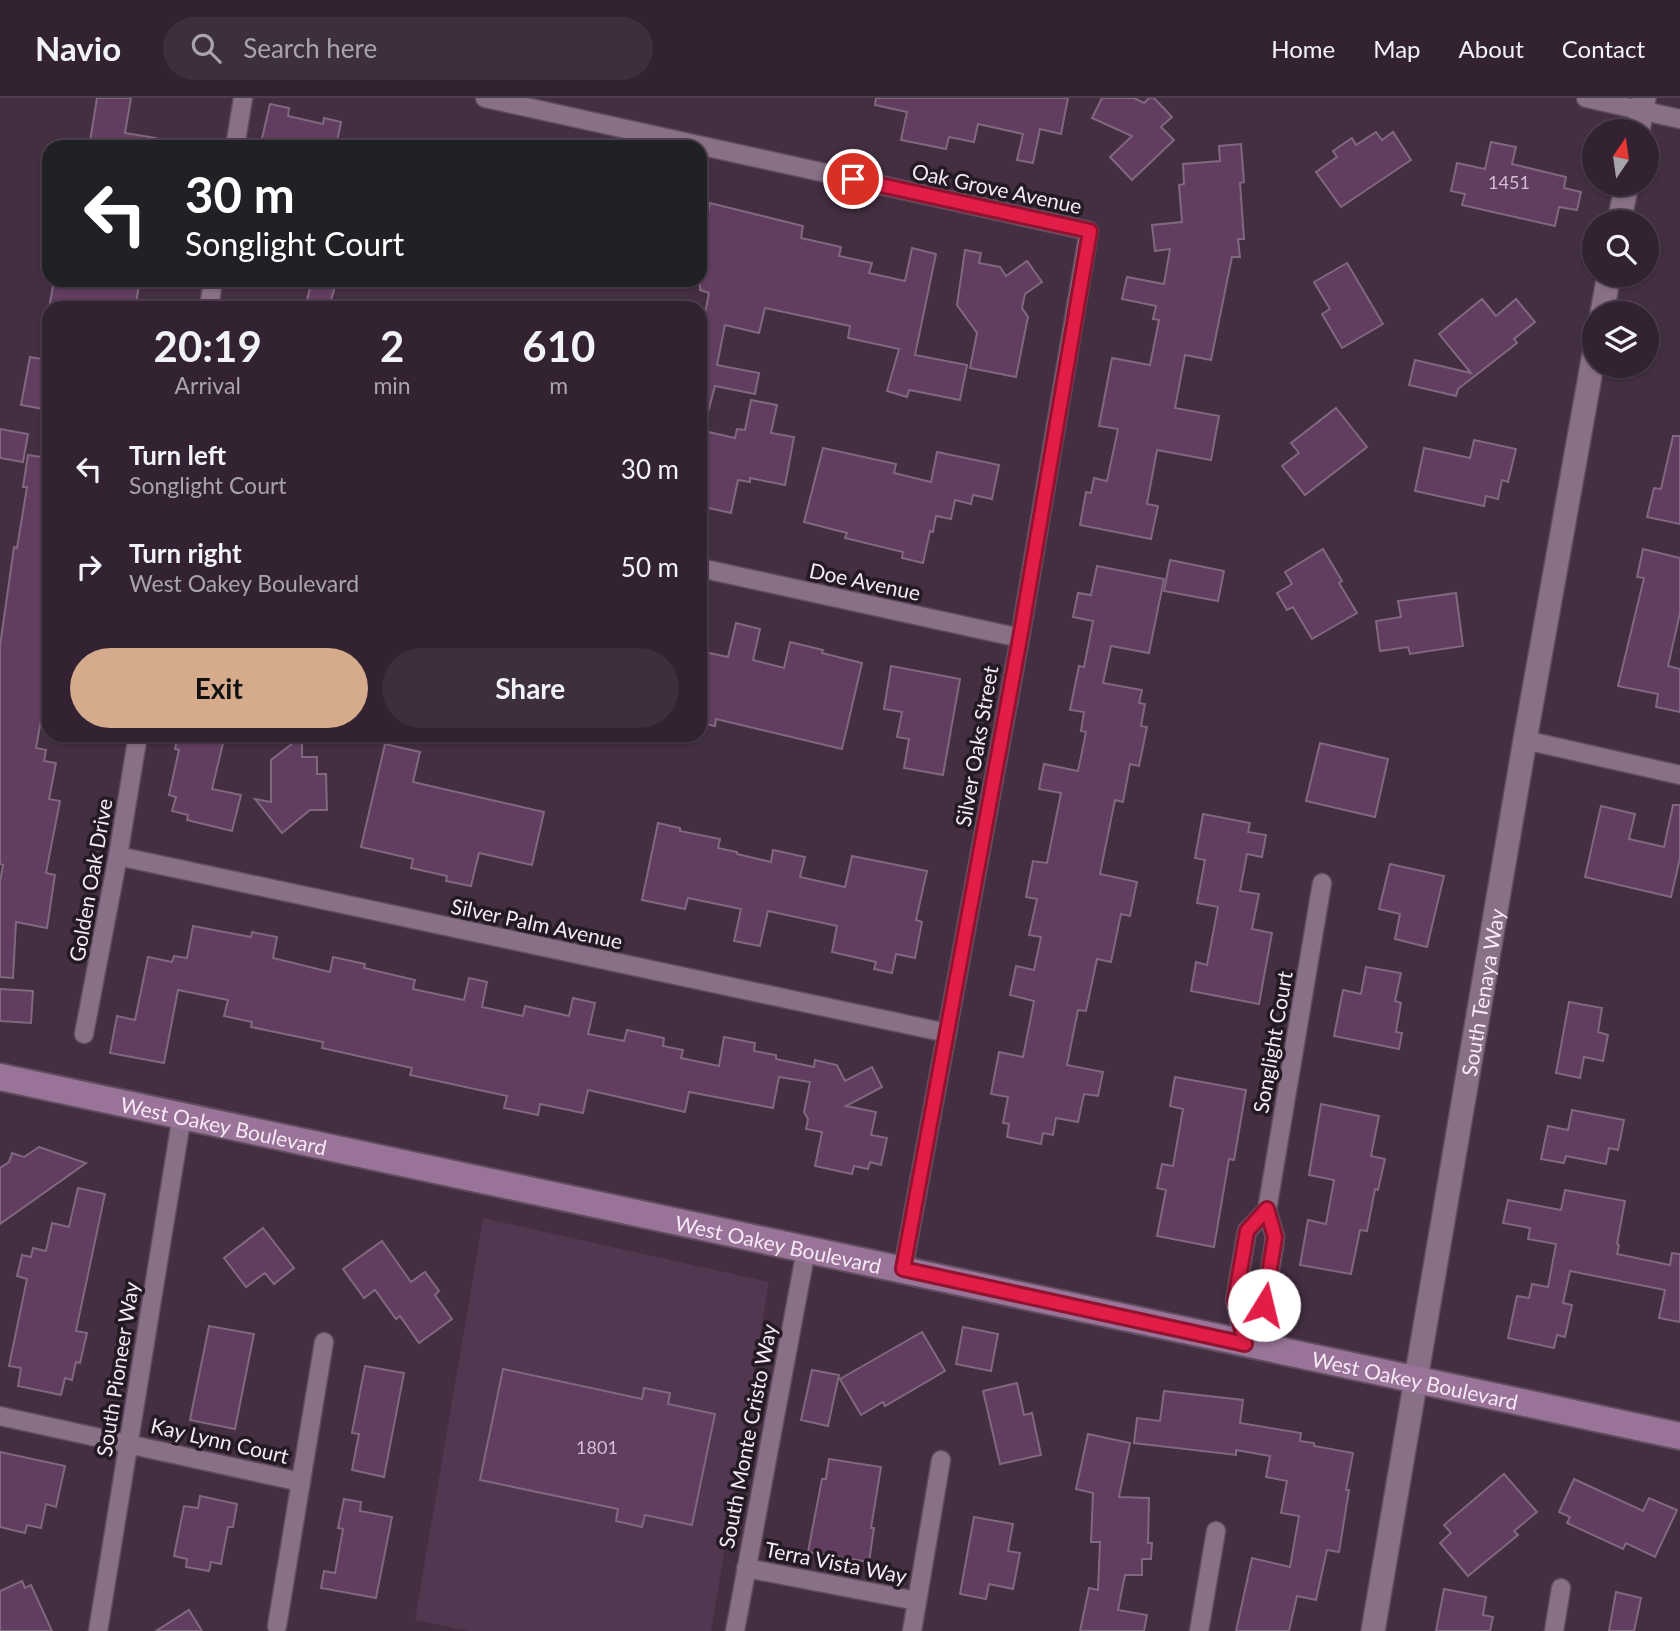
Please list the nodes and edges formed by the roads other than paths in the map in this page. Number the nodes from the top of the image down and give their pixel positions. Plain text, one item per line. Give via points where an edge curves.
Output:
1 (243, 98) edge
2 (485, 98) edge
3 (1586, 98) edge
4 (1641, 113) edge
5 (1680, 119) edge
6 (236, 140) edge
7 (676, 140) edge
8 (707, 147) edge
9 (1090, 231) joint
10 (1590, 378) edge
11 (707, 570) edge
12 (1020, 638) junction
13 (1525, 740) junction
14 (137, 742) edge
15 (1680, 775) edge
16 (118, 856) junction
17 (1322, 883) dead end
18 (947, 1033) junction
19 (84, 1034) dead end
20 (0, 1077) edge
21 (182, 1115) junction
22 (1267, 1209) junction
23 (806, 1250) junction
24 (903, 1269) junction
25 (324, 1342) dead end
26 (1245, 1344) junction
27 (1414, 1380) junction
28 (0, 1416) edge
29 (1680, 1436) edge
30 (128, 1443) junction
31 (942, 1460) dead end
32 (301, 1482) junction
33 (1216, 1531) dead end
34 (746, 1569) junction
35 (1561, 1588) dead end
36 (917, 1601) junction
37 (276, 1626) dead end
38 (98, 1631) edge
39 (735, 1631) edge
40 (912, 1631) edge
41 (1199, 1631) edge
42 (1373, 1631) edge
43 (1554, 1631) edge

1 - 6 street
2 - 7 street, Oak Grove Avenue
3 - 4 street
4 - 5 street
8 - 9 street, Oak Grove Avenue
9 - 12 street, Silver Oaks Street
10 - 13 street, South Tenaya Way
11 - 12 street, Doe Avenue
12 - 18 street, Silver Oaks Street
13 - 15 street
13 - 27 street, South Tenaya Way
14 - 16 street, Golden Oak Drive
16 - 18 street, Silver Palm Avenue
16 - 19 street, Golden Oak Drive
17 - 22 street, Songlight Court
18 - 24 street, Silver Oaks Street
20 - 21 main road, West Oakey Boulevard
21 - 23 main road, West Oakey Boulevard
21 - 30 street, South Pioneer Way
22 - 26 street, Songlight Court via 1275,1237 1273,1251 1264,1305
22 - 26 street, Songlight Court via 1247,1231 1235,1300
23 - 24 main road, West Oakey Boulevard
23 - 34 street, South Monte Cristo Way
24 - 26 main road, West Oakey Boulevard
25 - 32 street, Kay Lynn Court
26 - 27 main road, West Oakey Boulevard
27 - 29 main road, West Oakey Boulevard
27 - 42 street, South Tenaya Way
28 - 30 street, Kay Lynn Court
30 - 32 street, Kay Lynn Court
30 - 38 street, South Pioneer Way
31 - 36 street, Terra Vista Way
32 - 37 street, Kay Lynn Court
33 - 41 street
34 - 36 street, Terra Vista Way
34 - 39 street, South Monte Cristo Way
35 - 43 street
36 - 40 street, Terra Vista Way

